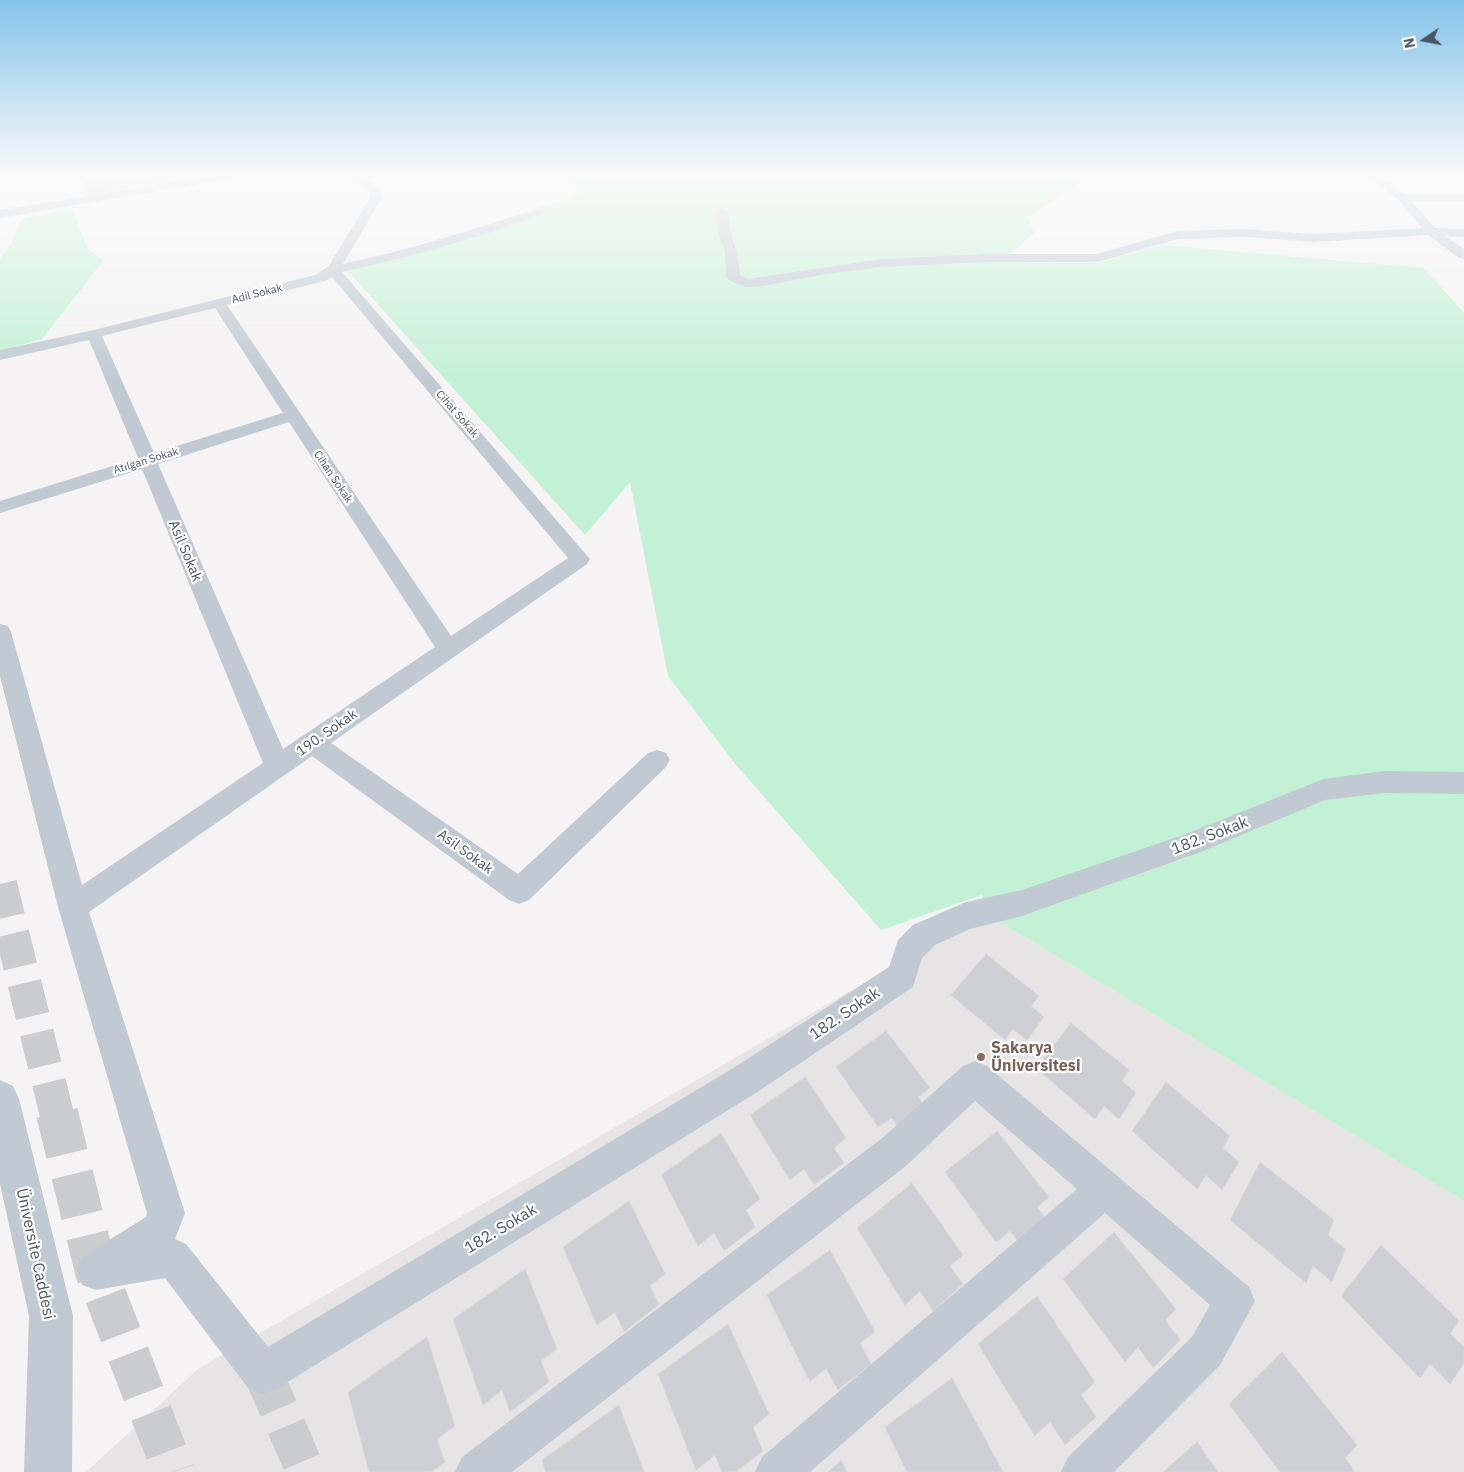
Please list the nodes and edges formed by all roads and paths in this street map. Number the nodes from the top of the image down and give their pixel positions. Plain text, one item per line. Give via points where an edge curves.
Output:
1 (349, 243) edge
2 (442, 243) edge
3 (728, 243) edge
4 (1151, 243) edge
5 (1447, 243) edge
6 (1464, 255) edge
7 (333, 270) junction
8 (219, 304) junction
9 (94, 334) junction
10 (0, 355) edge
11 (292, 416) junction
12 (147, 461) junction
13 (0, 506) edge
14 (580, 559) joint
15 (0, 632) edge
16 (448, 650) junction
17 (312, 743) junction
18 (657, 760) dead end
19 (278, 766) junction
20 (1464, 783) edge
21 (74, 908) junction
22 (0, 1098) edge
23 (1106, 1189) junction
24 (48, 1472) edge
25 (477, 1472) edge
26 (777, 1472) edge
27 (1083, 1472) edge

1 - 7 street
2 - 7 street, Adil Sokak
3 - 4 street via 733,276 746,282 763,282 882,263 986,258 1098,258
5 - 6 street
7 - 8 street, Adil Sokak via 320,278
7 - 14 street, Cihat Sokak
8 - 9 street, Adil Sokak
8 - 11 street, Cihan Sokak
9 - 10 street, Adil Sokak
9 - 12 street, Asil Sokak
11 - 12 street, Atılgan Sokak
11 - 16 street, Cihan Sokak
12 - 13 street, Atılgan Sokak
12 - 19 street, Asil Sokak
14 - 16 street, 190. Sokak
15 - 21 street
16 - 17 street, 190. Sokak
17 - 18 street, Asil Sokak via 519,891
17 - 19 street, 190. Sokak
19 - 21 street, 190. Sokak
20 - 21 street, 182. Sokak via 1385,782 1323,790 1174,850 1022,903 966,916 924,935 909,950 902,976 812,1036 739,1084 263,1374 172,1257 96,1271 160,1230 166,1212
22 - 24 street, Üniversite Caddesi via 51,1316
23 - 25 street via 975,1078 894,1152
23 - 26 street
23 - 27 street via 1235,1301 1206,1351

